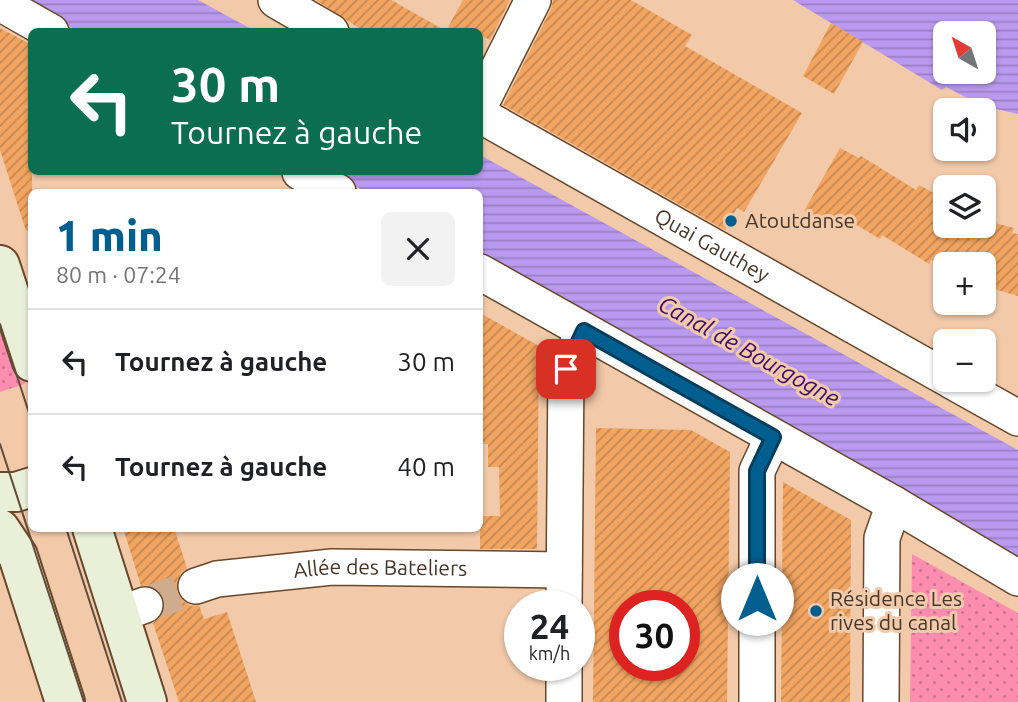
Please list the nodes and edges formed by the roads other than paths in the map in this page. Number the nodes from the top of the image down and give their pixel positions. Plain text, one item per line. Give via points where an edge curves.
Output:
1 (276, 0) edge
2 (533, 0) edge
3 (0, 3) edge
4 (44, 28) edge
5 (324, 28) edge
6 (483, 99) edge
7 (483, 117) edge
8 (306, 175) edge
9 (332, 189) edge
10 (0, 265) edge
11 (483, 274) edge
12 (584, 331) junction
13 (28, 350) edge
14 (933, 370) edge
15 (971, 392) edge
16 (1018, 418) edge
17 (773, 437) junction
18 (28, 488) edge
19 (0, 492) edge
20 (894, 505) junction
21 (0, 529) edge
22 (94, 532) edge
23 (564, 570) junction
24 (1018, 578) edge
25 (197, 586) tunnel mouth
26 (564, 590) edge
27 (564, 681) edge
28 (65, 702) edge
29 (147, 702) edge
30 (564, 702) edge
31 (757, 702) edge
32 (881, 702) edge

1 - 5 street
2 - 6 street
3 - 4 street
7 - 14 street, Quai Gauthey
8 - 9 street
10 - 13 main road
11 - 12 street
12 - 17 street
12 - 23 street via 566,369
15 - 16 street
17 - 20 street
17 - 31 street via 757,471
18 - 19 main road
20 - 24 street
20 - 32 street via 882,538
21 - 28 main road via 18,556
22 - 29 main road via 132,609
23 - 25 street, Allée des Bateliers via 332,567 217,579
23 - 26 street
27 - 30 street

